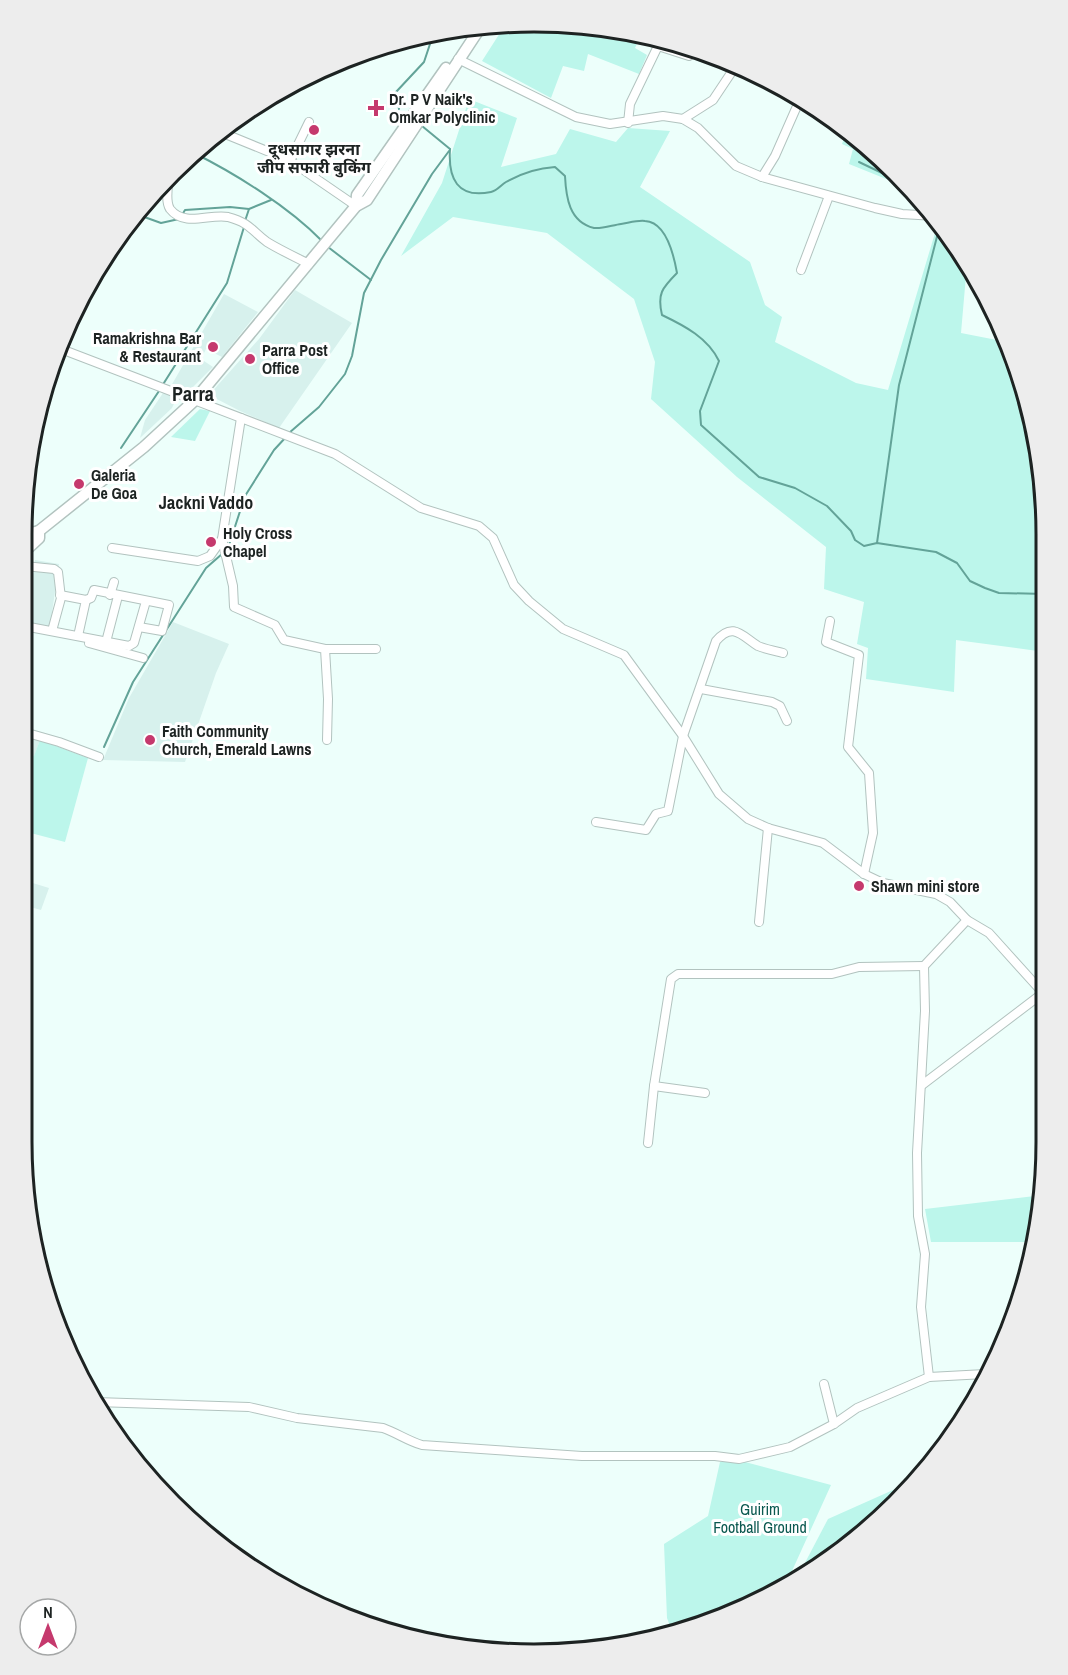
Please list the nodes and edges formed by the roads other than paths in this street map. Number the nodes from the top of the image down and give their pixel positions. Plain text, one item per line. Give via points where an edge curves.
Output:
1 (475, 35) edge
2 (659, 48) edge
3 (458, 59) junction
4 (731, 72) edge
5 (797, 106) edge
6 (683, 119) junction
7 (309, 122) dead end
8 (628, 123) junction
9 (228, 135) edge
10 (290, 161) junction
11 (762, 177) junction
12 (168, 190) edge
13 (830, 196) junction
14 (356, 206) junction
15 (922, 215) edge
16 (309, 264) junction
17 (801, 270) dead end
18 (66, 351) edge
19 (195, 400) junction
20 (241, 418) junction
21 (39, 531) junction
22 (31, 533) edge
23 (222, 539) junction
24 (31, 546) edge
25 (112, 548) dead end
26 (31, 567) edge
27 (114, 582) dead end
28 (60, 595) junction
29 (114, 595) junction
30 (86, 600) junction
31 (146, 601) junction
32 (830, 621) dead end
33 (139, 627) junction
34 (31, 629) edge
35 (31, 630) edge
36 (52, 631) junction
37 (78, 636) junction
38 (106, 642) junction
39 (325, 649) junction
40 (376, 649) dead end
41 (783, 653) dead end
42 (143, 658) dead end
43 (701, 689) junction
44 (787, 721) dead end
45 (31, 734) edge
46 (683, 736) junction
47 (327, 740) dead end
48 (99, 757) dead end
49 (596, 822) dead end
50 (768, 828) junction
51 (864, 874) junction
52 (967, 920) junction
53 (759, 922) dead end
54 (924, 966) junction
55 (1036, 984) edge
56 (1036, 999) edge
57 (922, 1085) junction
58 (654, 1086) junction
59 (705, 1093) dead end
60 (648, 1143) dead end
61 (979, 1374) edge
62 (929, 1377) junction
63 (824, 1384) dead end
64 (105, 1402) edge
65 (834, 1424) junction

1 - 3 main road
2 - 8 street via 630,104
3 - 8 street via 576,117 610,124
3 - 14 main road via 407,131 366,200
4 - 6 street via 713,100
5 - 11 street
6 - 8 street via 663,116
6 - 11 street via 698,128 736,165
7 - 10 street
9 - 10 street
10 - 14 street
11 - 13 street
12 - 16 street via 171,210 184,218 225,216 248,224 267,241
13 - 15 street
13 - 17 street
14 - 16 main road
16 - 19 main road
18 - 19 street
19 - 20 street
19 - 21 main road via 144,447
20 - 23 street
20 - 46 street via 335,454 421,508 479,526 493,538 514,585 529,601 563,629 624,655
21 - 22 main road
21 - 24 main road via 39,538
23 - 25 street via 210,556 198,561
23 - 39 street via 234,607 275,625 284,640
26 - 28 street via 56,570
27 - 29 street
28 - 30 street
28 - 36 street
29 - 30 street via 94,590
29 - 31 street
29 - 38 street
30 - 37 street
31 - 33 street
31 - 33 street via 169,605 164,628 159,632
32 - 51 street via 826,642 859,655 848,747 869,773 873,833
33 - 38 street via 133,645
34 - 36 street
35 - 42 street
36 - 37 street
37 - 38 street
39 - 40 street
39 - 47 street
41 - 43 street via 760,647 733,631 723,633 716,641
43 - 44 street via 772,702 780,706
43 - 46 street
45 - 48 street
46 - 49 street via 668,811 656,814 646,830
46 - 50 street via 719,794 748,819
50 - 51 street via 823,843
50 - 53 street
51 - 52 street via 883,883 936,894
52 - 54 street
52 - 55 street via 989,933
54 - 57 street
54 - 58 street via 859,967 832,974 678,974 671,979
56 - 57 street
57 - 62 street via 918,1216 925,1254 921,1307
58 - 59 street
58 - 60 street
61 - 62 street
62 - 65 street via 857,1408
63 - 65 street
64 - 65 street via 249,1407 297,1418 383,1428 422,1445 582,1456 739,1459 790,1447

